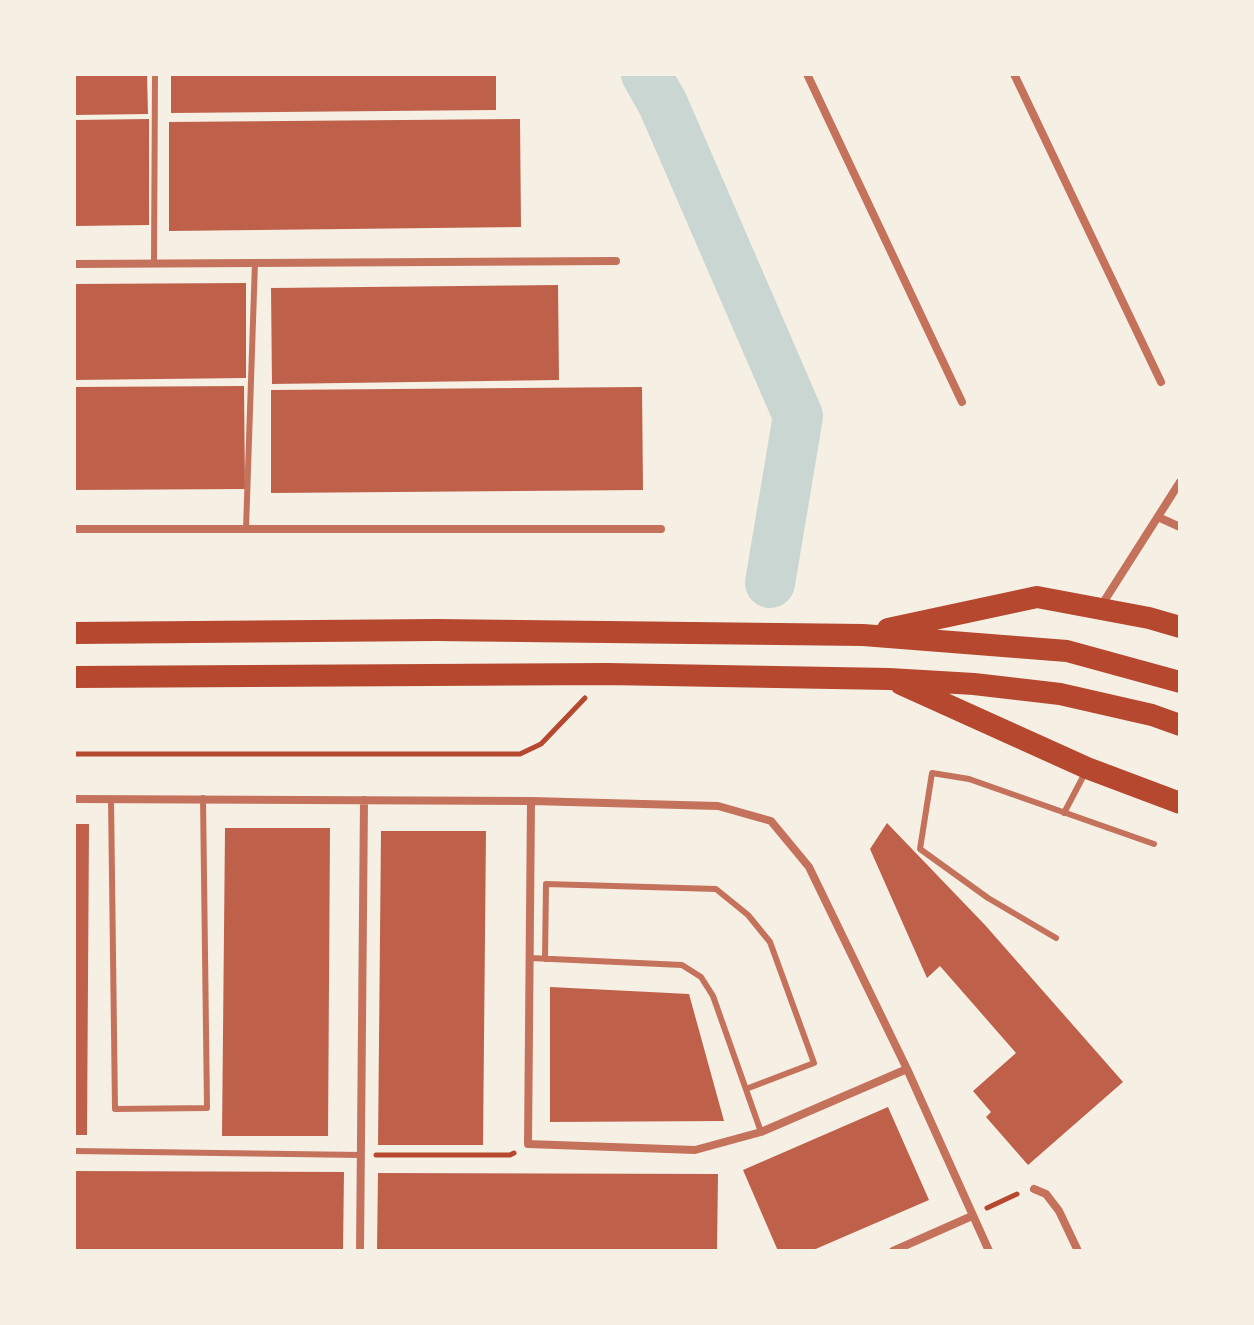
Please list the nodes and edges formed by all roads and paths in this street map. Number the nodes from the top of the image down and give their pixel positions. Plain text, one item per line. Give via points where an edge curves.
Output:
1 (155, 74) edge
2 (807, 74) edge
3 (1014, 74) edge
4 (616, 261) dead end
5 (255, 262) junction
6 (154, 263) junction
7 (74, 264) edge
8 (1161, 382) dead end
9 (962, 402) dead end
10 (1180, 482) edge
11 (1158, 517) junction
12 (1180, 527) edge
13 (74, 529) edge
14 (246, 529) junction
15 (661, 529) dead end
16 (1100, 608) junction
17 (1180, 627) edge
18 (74, 633) edge
19 (863, 635) junction
20 (607, 674) junction
21 (74, 677) edge
22 (889, 679) junction
23 (1172, 680) edge
24 (1180, 725) edge
25 (74, 754) edge
26 (1087, 768) junction
27 (203, 798) junction
28 (74, 799) edge
29 (111, 799) junction
30 (364, 800) junction
31 (531, 801) junction
32 (1180, 803) edge
33 (1064, 813) junction
34 (1154, 844) dead end
35 (1056, 938) dead end
36 (530, 958) junction
37 (545, 959) junction
38 (907, 1069) junction
39 (746, 1089) junction
40 (761, 1132) junction
41 (528, 1144) junction
42 (74, 1151) edge
43 (361, 1155) junction
44 (1034, 1189) joint
45 (972, 1216) junction
46 (360, 1251) edge
47 (893, 1251) edge
48 (989, 1251) edge
49 (1078, 1251) edge

1 - 6 lane
2 - 9 street
3 - 8 street
4 - 5 street
5 - 6 street
5 - 14 lane
6 - 7 street
10 - 11 street
11 - 12 street
11 - 16 street
13 - 14 street
14 - 15 street
16 - 17 highway
16 - 19 highway via 1037,597
18 - 19 highway
19 - 23 highway via 1067,651
20 - 21 highway
20 - 22 highway
20 - 25 path via 541,744 520,754
22 - 24 highway via 1060,694
22 - 26 highway
26 - 32 highway
26 - 33 lane
27 - 29 street
27 - 29 lane via 207,1108 115,1109
27 - 30 street
28 - 29 street
30 - 31 street
30 - 43 street
31 - 36 street
31 - 38 street via 718,806 771,821 809,867
33 - 34 lane
33 - 35 lane via 969,779 932,773 920,849
36 - 37 lane
36 - 41 street
37 - 39 lane via 682,965 701,977 713,996
37 - 39 lane via 546,884 716,889 770,942 814,1063
38 - 40 street
38 - 45 street
39 - 40 lane
40 - 41 street via 695,1150
41 - 43 path via 510,1155
42 - 43 lane
43 - 46 street
44 - 45 path
44 - 49 street via 1046,1194 1059,1211
45 - 47 street
45 - 48 street

